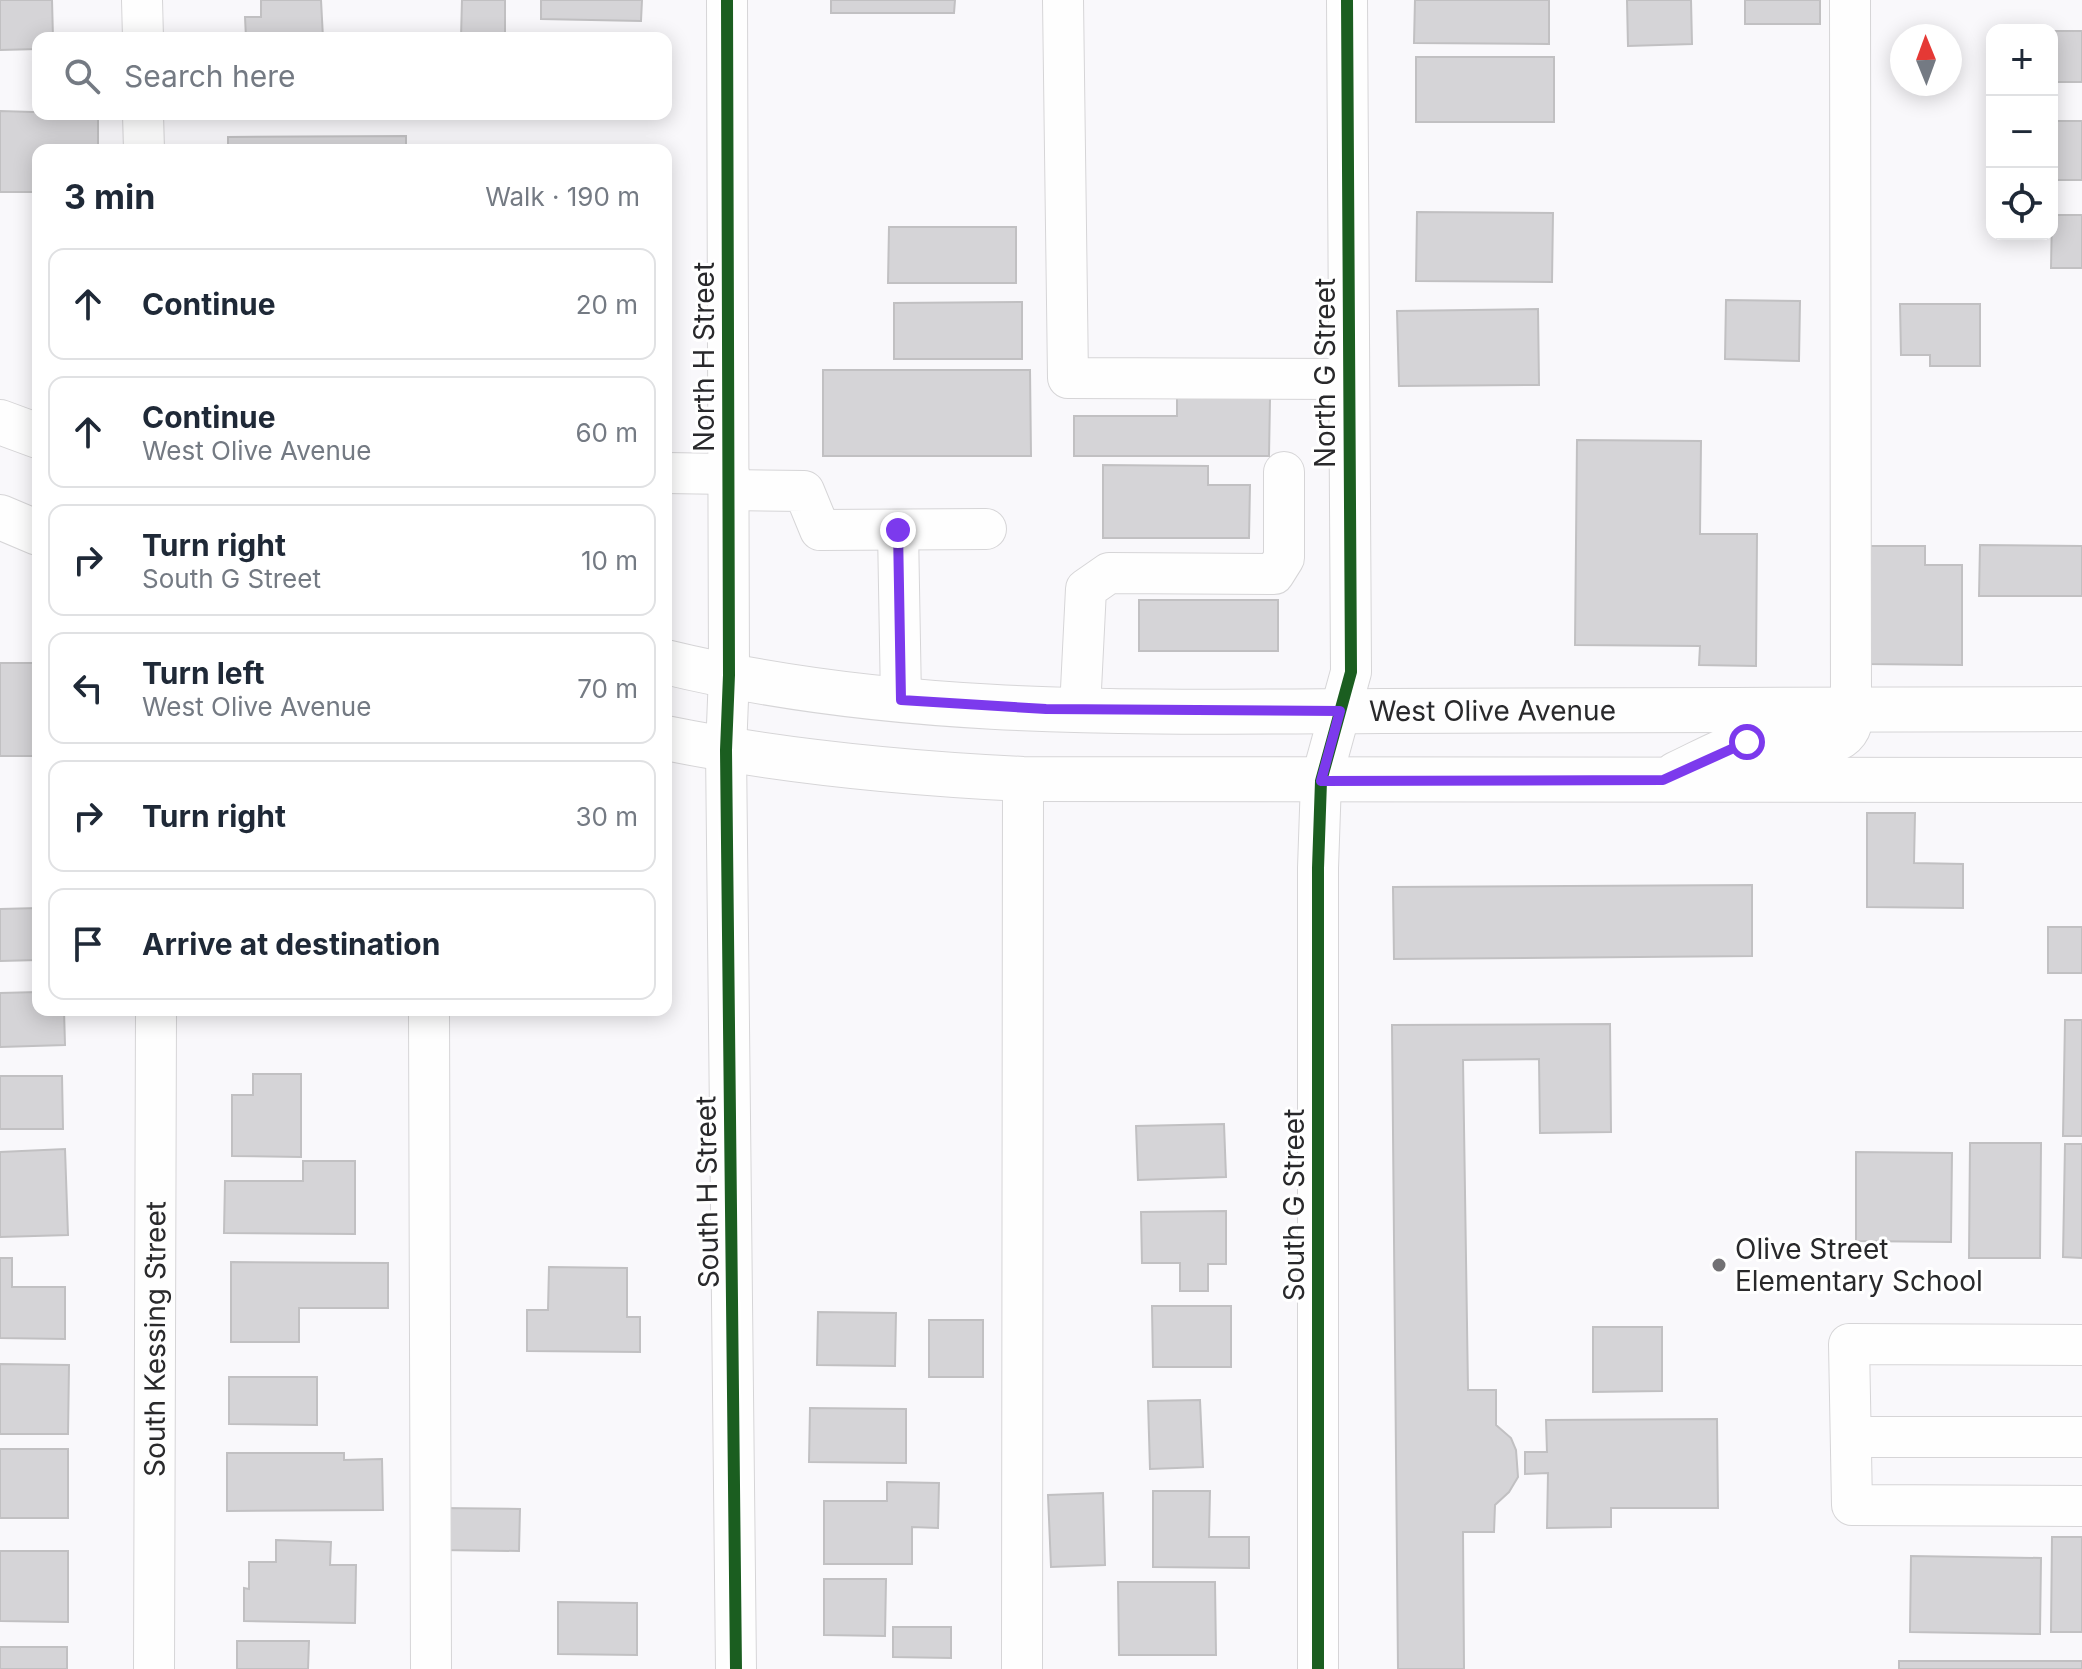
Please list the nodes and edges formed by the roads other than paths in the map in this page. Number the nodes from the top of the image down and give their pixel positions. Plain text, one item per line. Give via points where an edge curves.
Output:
1 (142, 0) edge
2 (727, 0) edge
3 (1063, 0) edge
4 (1347, 0) edge
5 (1850, 0) edge
6 (143, 32) edge
7 (143, 120) edge
8 (144, 144) edge
9 (1349, 379) junction
10 (0, 422) edge
11 (32, 434) edge
12 (672, 474) edge
13 (729, 482) junction
14 (1349, 503) junction
15 (0, 517) edge
16 (986, 529) dead end
17 (32, 530) edge
18 (898, 530) junction
19 (672, 667) edge
20 (901, 700) junction
21 (1080, 709) junction
22 (2082, 709) edge
23 (1851, 710) junction
24 (728, 713) junction
25 (672, 736) edge
26 (1331, 745) junction
27 (1023, 779) junction
28 (1663, 780) junction
29 (2082, 780) edge
30 (156, 1016) edge
31 (429, 1016) edge
32 (2082, 1345) edge
33 (1851, 1437) junction
34 (2082, 1437) edge
35 (2082, 1506) edge
36 (154, 1669) edge
37 (431, 1669) edge
38 (736, 1669) edge
39 (1022, 1669) edge
40 (1318, 1669) edge

1 - 6 street
2 - 13 street, North H Street
3 - 9 street via 1068,378
4 - 9 street, North G Street
5 - 23 street
7 - 8 street
9 - 14 street, North G Street
10 - 11 main road
12 - 13 street
13 - 18 street via 804,491 820,530
13 - 24 street, North H Street
14 - 21 street via 1284,488 1284,558 1274,574 1109,573 1086,589
14 - 26 street, North G Street via 1351,672
15 - 17 main road
16 - 18 street
18 - 20 street
19 - 24 main road, West Olive Avenue
20 - 21 main road, West Olive Avenue
20 - 24 main road, West Olive Avenue via 861,697
21 - 26 main road, West Olive Avenue
22 - 23 main road, West Olive Avenue
23 - 26 main road, West Olive Avenue
23 - 28 main road via 1852,725 1835,740 1747,742
24 - 25 main road, West Olive Avenue
24 - 27 main road, West Olive Avenue via 876,770
24 - 38 street, South H Street
26 - 27 main road, West Olive Avenue
26 - 28 main road, West Olive Avenue
26 - 40 street, South G Street via 1318,868
27 - 39 street
28 - 29 main road, West Olive Avenue
30 - 36 street, South Kessing Street
31 - 37 street
32 - 33 street via 1849,1344
33 - 34 street
33 - 35 street via 1852,1505

